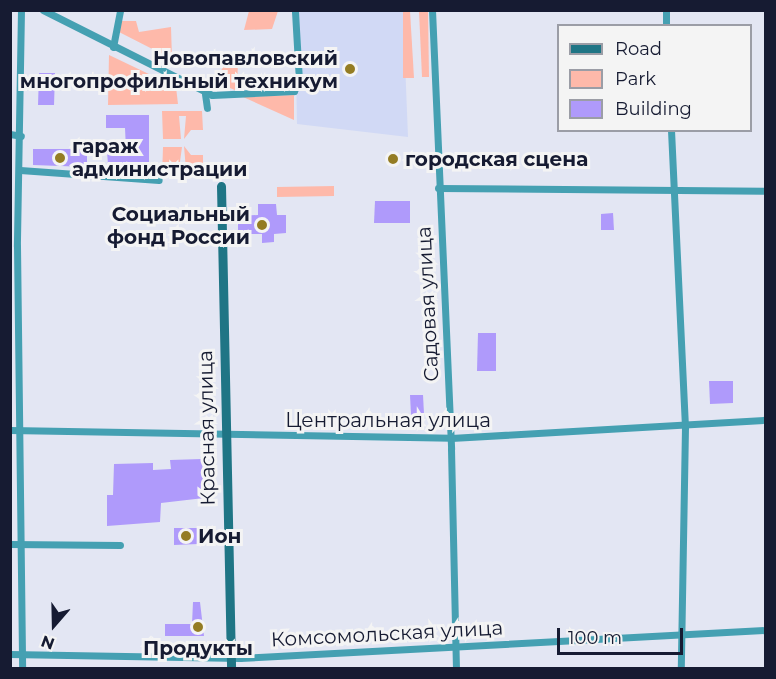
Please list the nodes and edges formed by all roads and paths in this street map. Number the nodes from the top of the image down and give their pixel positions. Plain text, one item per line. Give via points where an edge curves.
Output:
1 (21, 10) edge
2 (43, 10) edge
3 (120, 10) edge
4 (432, 10) edge
5 (295, 11) edge
6 (113, 47) junction
7 (208, 95) junction
8 (207, 108) dead end
9 (671, 132) edge
10 (10, 134) edge
11 (21, 136) junction
12 (20, 170) junction
13 (159, 180) dead end
14 (221, 186) dead end
15 (438, 188) junction
16 (674, 189) junction
17 (765, 191) edge
18 (14, 274) edge
19 (765, 420) edge
20 (685, 427) junction
21 (15, 430) edge
22 (224, 437) junction
23 (451, 438) junction
24 (10, 544) edge
25 (20, 544) junction
26 (120, 545) dead end
27 (765, 630) edge
28 (680, 631) junction
29 (455, 649) junction
30 (22, 653) junction
31 (10, 654) edge
32 (231, 658) junction
33 (22, 669) edge
34 (231, 669) edge
35 (456, 669) edge
36 (681, 669) edge

1 - 11 street
2 - 6 street
3 - 6 street
4 - 15 street, Садовая улица
5 - 7 street via 299,81 294,91
6 - 7 street
7 - 8 street
9 - 16 street
10 - 11 street
11 - 12 street
12 - 13 street
12 - 18 street
14 - 22 street, Красная улица
15 - 16 street
15 - 23 street, Садовая улица
16 - 17 street
16 - 20 street
18 - 21 street
19 - 20 street, Центральная улица
20 - 23 street, Центральная улица
20 - 28 street
21 - 22 street, Центральная улица
21 - 25 street
22 - 23 street, Центральная улица
22 - 32 street, Красная улица
23 - 29 street, Садовая улица
24 - 25 street
25 - 26 street
25 - 30 street
27 - 28 street, Комсомольская улица
28 - 29 street, Комсомольская улица
28 - 36 street
29 - 32 street, Комсомольская улица
29 - 35 street, Садовая улица
30 - 31 street, Комсомольская улица
30 - 32 street, Комсомольская улица
30 - 33 street
32 - 34 street, Красная улица

